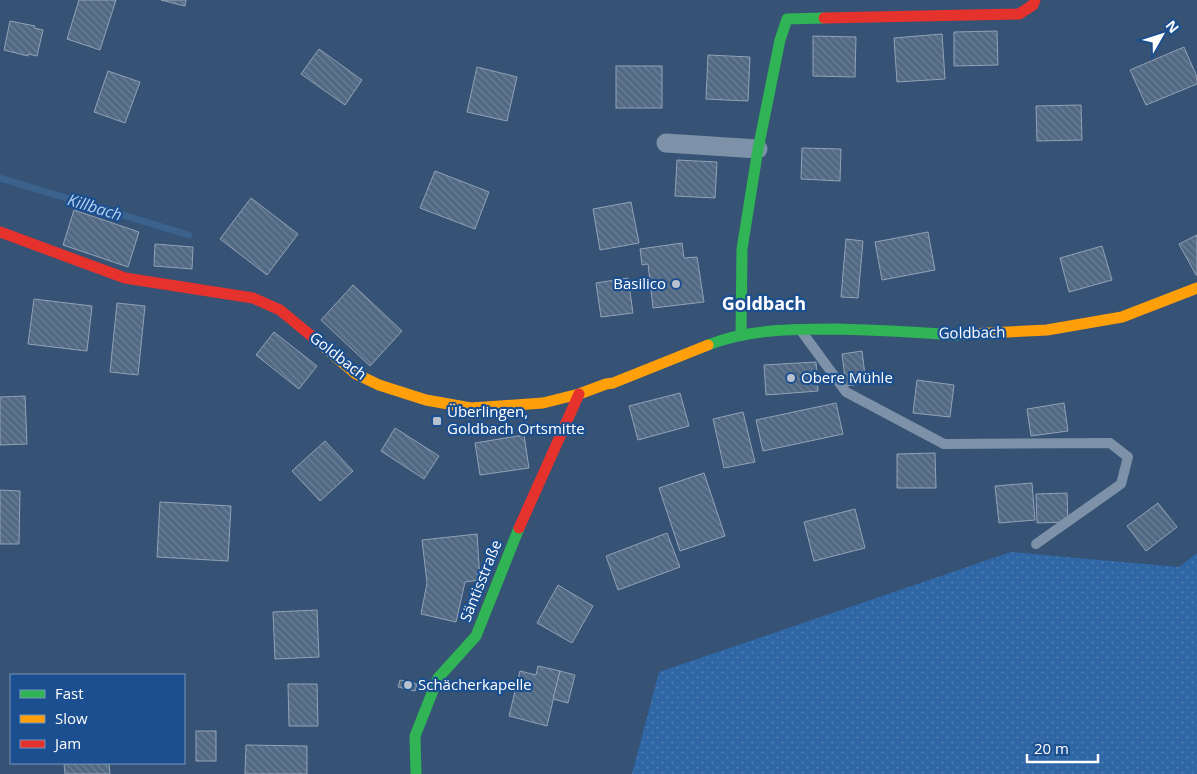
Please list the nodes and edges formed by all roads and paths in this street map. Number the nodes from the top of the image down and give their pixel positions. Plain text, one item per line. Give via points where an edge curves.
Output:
1 (1035, 0) edge
2 (666, 143) dead end
3 (758, 148) junction
4 (0, 232) edge
5 (1197, 288) edge
6 (800, 329) junction
7 (741, 335) junction
8 (579, 394) junction
9 (1036, 544) dead end
10 (416, 774) edge

1 - 3 street via 1019,14 787,19
2 - 3 street
3 - 7 street via 742,249
4 - 8 street, Goldbach via 125,278 253,298 280,310 356,374 426,400 471,408 543,403
5 - 6 street, Goldbach via 1122,317 1047,330 956,335
6 - 7 street, Goldbach
6 - 9 lane via 846,392 944,444 1110,443 1128,457 1121,484
7 - 8 street, Goldbach
8 - 10 street, Säntisstraße via 519,527 476,636 438,678 416,736

